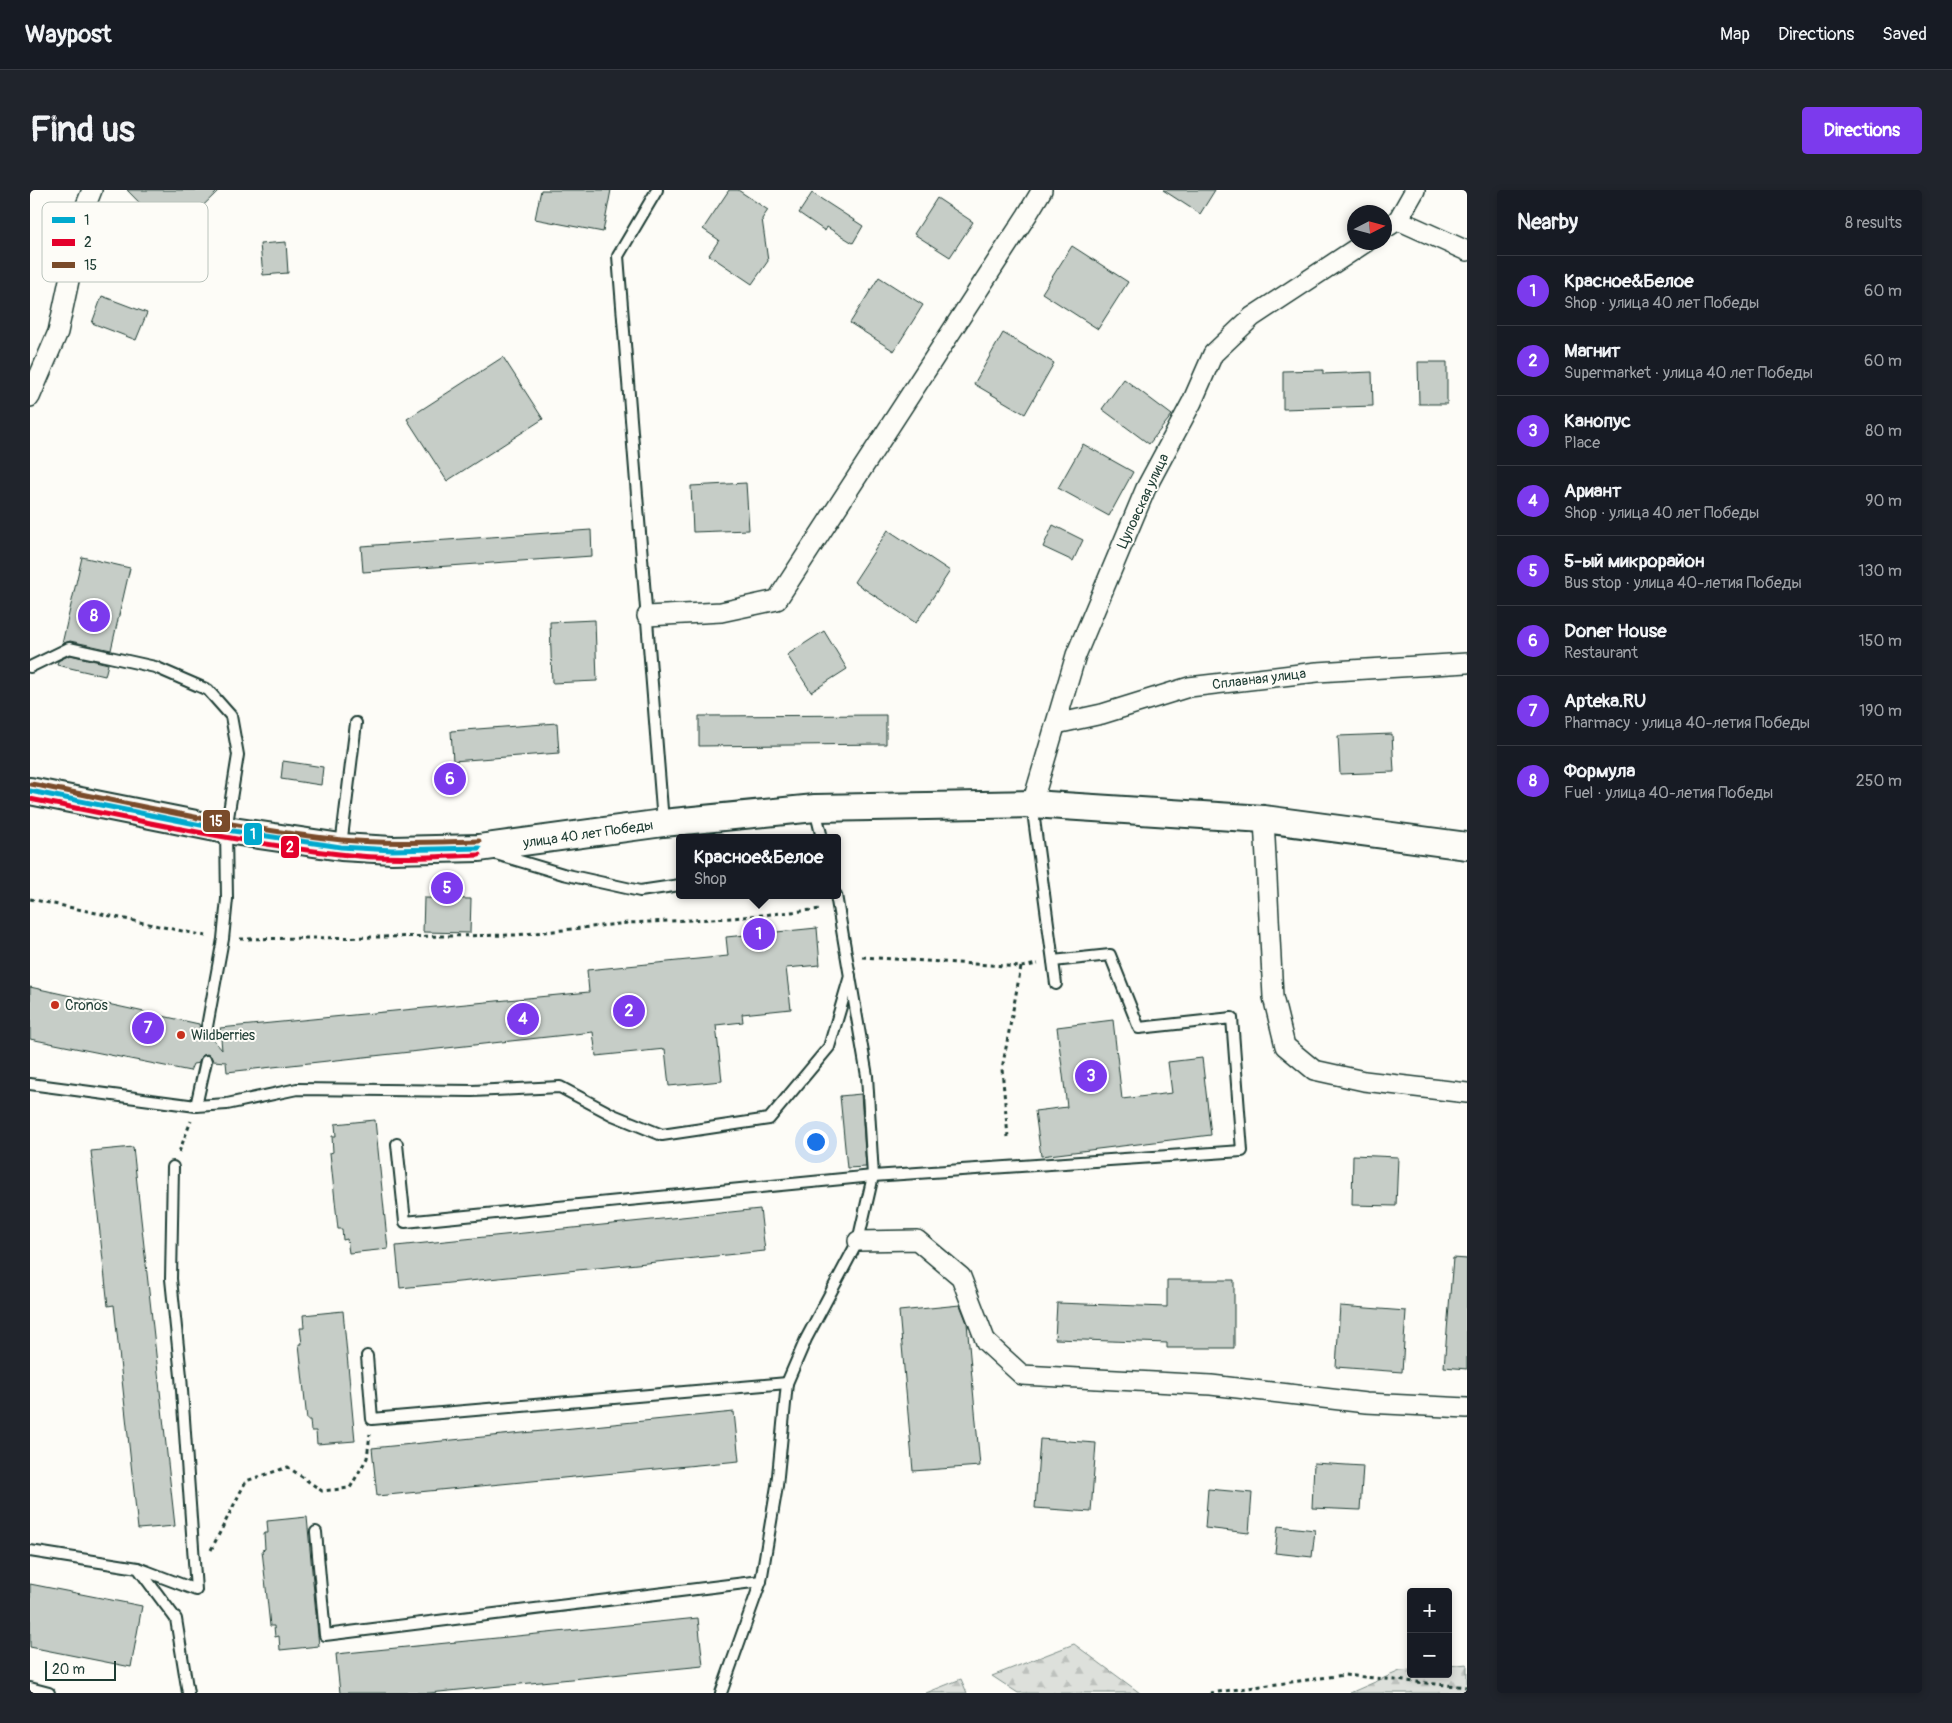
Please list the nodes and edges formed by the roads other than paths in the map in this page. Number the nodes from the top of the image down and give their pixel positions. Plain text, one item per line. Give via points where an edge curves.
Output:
1 (92, 190) edge
2 (656, 190) edge
3 (1042, 190) edge
4 (1415, 190) edge
5 (87, 202) edge
6 (1392, 223) edge
7 (1392, 224) edge
8 (1354, 250) edge
9 (1467, 251) edge
10 (69, 282) edge
11 (30, 397) edge
12 (647, 616) junction
13 (1467, 663) edge
14 (30, 667) edge
15 (356, 723) dead end
16 (1056, 724) junction
17 (30, 792) edge
18 (1032, 804) junction
19 (815, 808) junction
20 (1264, 819) junction
21 (664, 824) junction
22 (226, 830) junction
23 (821, 834) edge
24 (1467, 846) edge
25 (341, 847) junction
26 (479, 848) junction
27 (676, 886) edge
28 (837, 899) edge
29 (1053, 961) junction
30 (850, 976) junction
31 (1056, 984) dead end
32 (206, 1032) dead end
33 (206, 1061) dead end
34 (30, 1084) edge
35 (1467, 1093) edge
36 (196, 1106) junction
37 (397, 1144) dead end
38 (173, 1167) road end
39 (873, 1176) junction
40 (858, 1241) junction
41 (367, 1356) dead end
42 (787, 1383) junction
43 (1467, 1408) edge
44 (316, 1532) dead end
45 (30, 1552) edge
46 (138, 1568) junction
47 (761, 1581) junction
48 (30, 1688) edge
49 (49, 1693) edge
50 (188, 1693) edge
51 (721, 1693) edge

1 - 5 street
2 - 12 lane via 618,256
3 - 12 street via 777,600 721,612
4 - 6 street
7 - 9 street
8 - 16 street, Цуповская улица via 1252,317 1213,354 1192,402 1146,488 1076,655
10 - 11 street via 58,332
12 - 21 lane
13 - 16 street, Сплавная улица via 1316,672 1189,687 1102,714
14 - 22 lane via 69,648 155,667 208,690 231,716 238,755
15 - 25 lane
16 - 18 street, Цуповская улица
17 - 22 main road, улица 40 лет Победы
18 - 19 main road, улица 40 лет Победы
18 - 20 main road, улица 40 лет Победы
18 - 29 lane
19 - 21 main road, улица 40 лет Победы via 696,825
19 - 23 lane
20 - 24 main road, улица 40 лет Победы
20 - 35 street via 1273,997 1285,1046 1314,1070 1364,1081
21 - 26 main road, улица 40 лет Победы
22 - 25 main road, улица 40 лет Победы
22 - 32 lane via 227,899
25 - 26 main road, улица 40 лет Победы via 392,850
26 - 27 lane via 563,874 640,891
28 - 30 lane
29 - 31 lane
29 - 39 lane via 1110,955 1139,1028 1232,1018 1242,1151
30 - 36 lane via 829,1047 769,1120 662,1135 612,1115 560,1087 472,1091 297,1089 227,1104
30 - 39 lane via 867,1076
33 - 36 lane
34 - 36 lane
37 - 39 lane via 405,1222
38 - 46 lane via 171,1279 196,1590
39 - 40 lane
40 - 42 lane via 806,1339
40 - 43 street via 917,1240 961,1277 986,1342 1022,1374 1211,1385 1366,1403
41 - 42 lane via 372,1419
42 - 47 lane via 777,1486
44 - 47 lane via 325,1635
45 - 46 lane
46 - 50 lane via 176,1619
47 - 51 lane
48 - 49 lane

